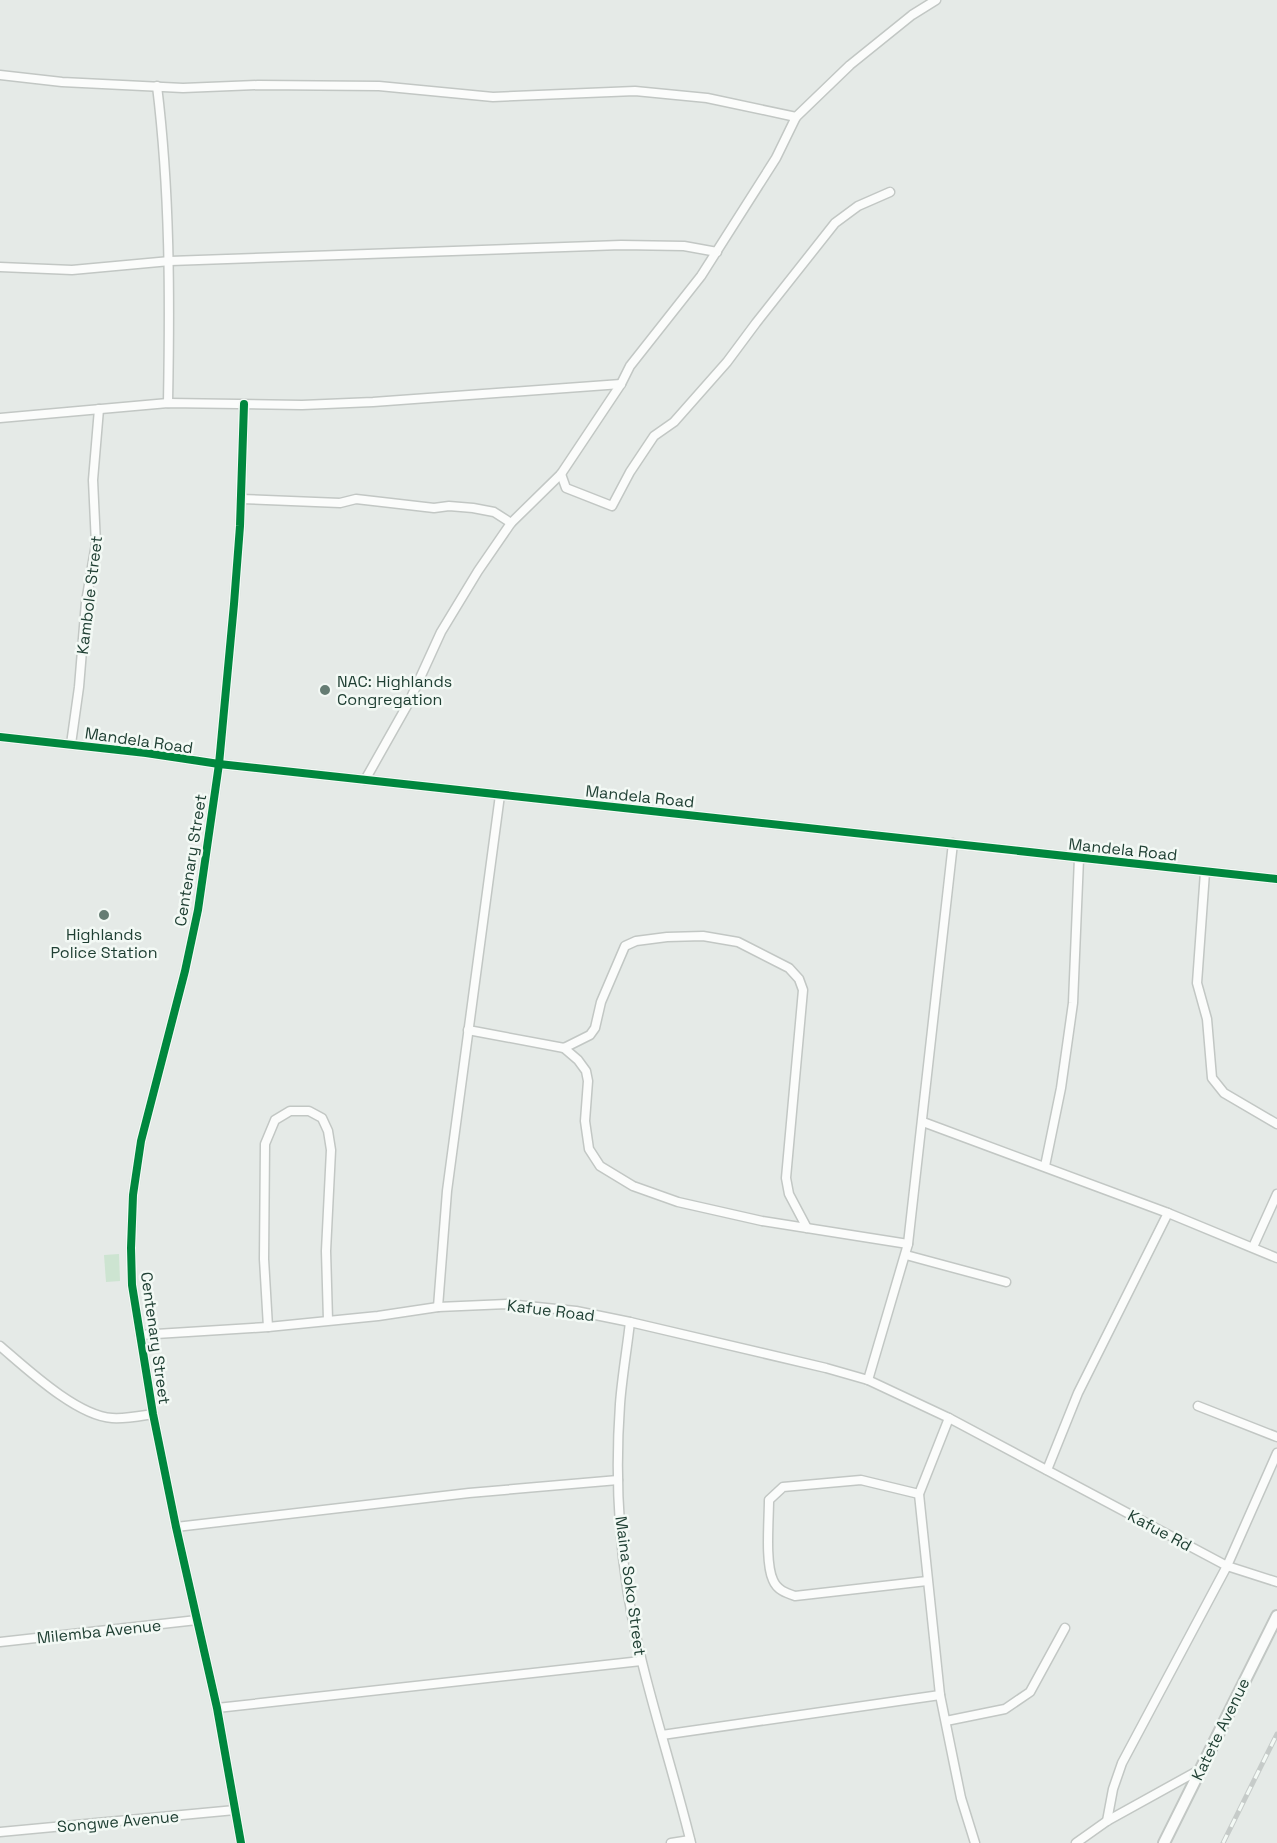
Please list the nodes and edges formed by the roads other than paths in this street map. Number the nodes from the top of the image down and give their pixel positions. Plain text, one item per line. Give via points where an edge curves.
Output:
1 (936, 0) edge
2 (0, 75) edge
3 (157, 86) junction
4 (796, 117) junction
5 (890, 192) dead end
6 (717, 252) junction
7 (170, 261) junction
8 (0, 267) edge
9 (621, 384) junction
10 (168, 403) junction
11 (243, 404) junction
12 (99, 409) junction
13 (0, 418) edge
14 (561, 474) junction
15 (241, 499) junction
16 (511, 523) junction
17 (0, 737) edge
18 (71, 744) junction
19 (219, 764) junction
20 (365, 780) junction
21 (500, 795) junction
22 (953, 843) junction
23 (1079, 858) junction
24 (1205, 872) junction
25 (1277, 879) edge
26 (468, 1030) junction
27 (564, 1048) junction
28 (923, 1122) junction
29 (1277, 1124) edge
30 (1045, 1166) junction
31 (1277, 1194) edge
32 (1167, 1213) junction
33 (807, 1228) junction
34 (908, 1244) junction
35 (1253, 1247) junction
36 (906, 1255) junction
37 (1277, 1258) edge
38 (1006, 1282) dead end
39 (438, 1307) junction
40 (328, 1320) junction
41 (630, 1322) junction
42 (268, 1327) junction
43 (140, 1335) junction
44 (0, 1346) edge
45 (868, 1380) junction
46 (1198, 1406) dead end
47 (153, 1414) junction
48 (949, 1418) junction
49 (1277, 1437) edge
50 (1277, 1453) edge
51 (1047, 1470) junction
52 (618, 1480) junction
53 (919, 1494) junction
54 (176, 1527) junction
55 (1227, 1566) junction
56 (927, 1581) junction
57 (1277, 1582) edge
58 (1277, 1616) edge
59 (197, 1620) junction
60 (1065, 1628) dead end
61 (0, 1642) edge
62 (641, 1661) junction
63 (940, 1695) junction
64 (217, 1707) junction
65 (945, 1721) junction
66 (662, 1735) junction
67 (1200, 1769) junction
68 (235, 1810) junction
69 (1107, 1821) junction
70 (0, 1832) edge
71 (691, 1841) edge
72 (241, 1843) edge
73 (671, 1843) edge
74 (975, 1843) edge
75 (1076, 1843) edge
76 (1164, 1843) edge

1 - 4 street via 850,65
2 - 3 street
3 - 4 street via 379,86 493,97 635,91 707,98
3 - 7 street
4 - 6 street via 776,158
5 - 14 street via 858,206 836,223 727,363 674,422 650,441 612,506 566,488
6 - 7 street via 684,246 621,245
6 - 9 street
7 - 8 street via 72,270
7 - 10 street
9 - 11 street via 373,402
9 - 14 street
10 - 11 street
10 - 12 street
11 - 15 street, Centenary Street
12 - 13 street
12 - 18 street, Kambole Street via 93,480 96,544
14 - 16 street
15 - 16 street via 340,503 356,499 434,508 449,506 494,513
15 - 19 street, Centenary Street
16 - 20 street via 441,632 409,702
17 - 18 street, Mandela Road
18 - 19 street, Mandela Road
19 - 20 street, Mandela Road
19 - 43 street, Centenary Street via 198,910 141,1141 133,1195 132,1285
20 - 21 street, Mandela Road
21 - 22 street, Mandela Road
21 - 26 street
22 - 23 street, Mandela Road
22 - 28 street
23 - 24 street, Mandela Road
23 - 30 street via 1073,1003
24 - 25 street, Mandela Road
24 - 29 street via 1197,983 1208,1030 1212,1078 1224,1093
26 - 27 street
26 - 39 street via 442,1231
27 - 33 street via 586,1071 589,1149 600,1166 633,1186 678,1202
27 - 33 street via 590,1035 595,1028 617,961 625,946 636,941 703,936 738,942 789,968 803,990 786,1178 789,1194
28 - 30 street
28 - 34 street
30 - 32 street
31 - 35 street
32 - 35 street
32 - 51 street via 1078,1393
33 - 34 street
34 - 36 street
35 - 37 street
36 - 38 street
36 - 45 street
39 - 40 street, Kafue Road
39 - 41 street, Kafue Road via 530,1305
40 - 42 street, Kafue Road
40 - 42 street via 328,1131 322,1118 309,1112 290,1111 275,1120 265,1144
41 - 45 street, Kafue Road
41 - 52 street, Maina Soko Street via 620,1403
42 - 43 street, Kafue Road
43 - 47 street, Centenary Street
44 - 47 street via 69,1401 91,1413 110,1418
45 - 48 street, Kafue Road
46 - 49 street
47 - 54 street, Centenary Street
48 - 51 street, Kafue Rd
48 - 53 street
50 - 55 street
51 - 55 street, Kafue Rd
52 - 54 street
52 - 62 street, Maina Soko Street via 623,1548
53 - 56 street
53 - 56 street via 861,1480 783,1487 769,1500 770,1566 780,1591 795,1596
54 - 59 street, Centenary Street
55 - 57 street, Kafue Rd
55 - 69 street via 1122,1763
56 - 63 street
58 - 67 street, Katete Avenue
59 - 61 street, Milemba Avenue
59 - 64 street, Centenary Street
60 - 65 street via 1029,1692 1005,1709
62 - 64 street
62 - 66 street, Maina Soko Street
63 - 65 street
63 - 66 street
64 - 68 street, Centenary Street
65 - 74 street
66 - 71 street, Maina Soko Street
67 - 69 street
67 - 76 street, Katete Avenue
68 - 70 street, Songwe Avenue
68 - 72 street, Centenary Street
69 - 75 street
71 - 73 street

